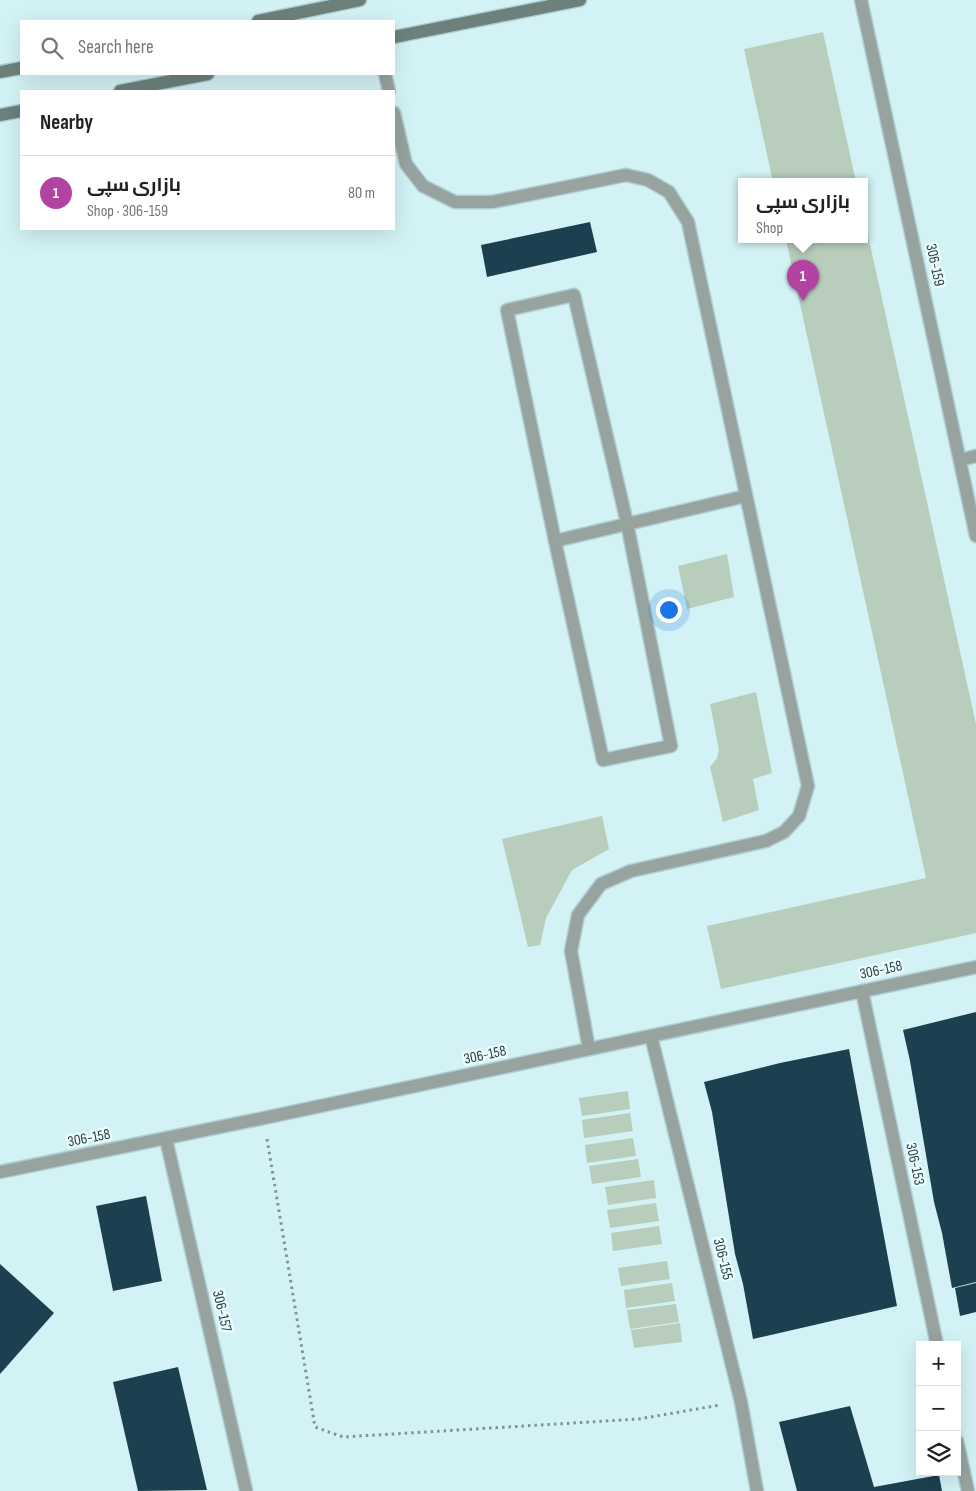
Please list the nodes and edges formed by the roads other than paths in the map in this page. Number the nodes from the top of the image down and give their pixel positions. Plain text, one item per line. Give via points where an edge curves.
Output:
1 (360, 0) edge
2 (580, 0) edge
3 (861, 0) edge
4 (329, 3) edge
5 (262, 20) edge
6 (395, 37) edge
7 (20, 68) edge
8 (0, 72) edge
9 (203, 75) edge
10 (385, 75) edge
11 (125, 90) edge
12 (389, 90) edge
13 (20, 111) edge
14 (0, 115) edge
15 (395, 117) edge
16 (976, 456) edge
17 (960, 460) junction
18 (746, 496) junction
19 (627, 523) junction
20 (976, 536) edge
21 (554, 541) junction
22 (976, 967) edge
23 (862, 991) junction
24 (651, 1036) junction
25 (589, 1049) junction
26 (166, 1139) junction
27 (0, 1172) edge
28 (936, 1341) edge
29 (961, 1459) edge
30 (246, 1490) edge
31 (757, 1491) edge
32 (968, 1491) edge

1 - 4 street
2 - 6 street
3 - 17 street, 306-159
4 - 5 street
7 - 8 street
9 - 11 street
10 - 12 street
13 - 14 street
15 - 18 street via 406,164 423,186 455,202 492,202 626,175 648,180 669,192 688,222
16 - 17 street
17 - 20 street, 306-159
18 - 19 street
18 - 25 street via 808,786 804,801 799,816 784,832 766,841 631,871 601,884 578,915 571,951
19 - 21 street
19 - 21 street via 671,746 602,760
19 - 21 street via 574,295 507,310
22 - 23 street, 306-158
23 - 24 street, 306-158
23 - 28 street, 306-153
24 - 25 street, 306-158
24 - 31 street, 306-155 via 741,1402
25 - 26 street, 306-158
26 - 27 street, 306-158
26 - 30 street, 306-157
29 - 32 street

